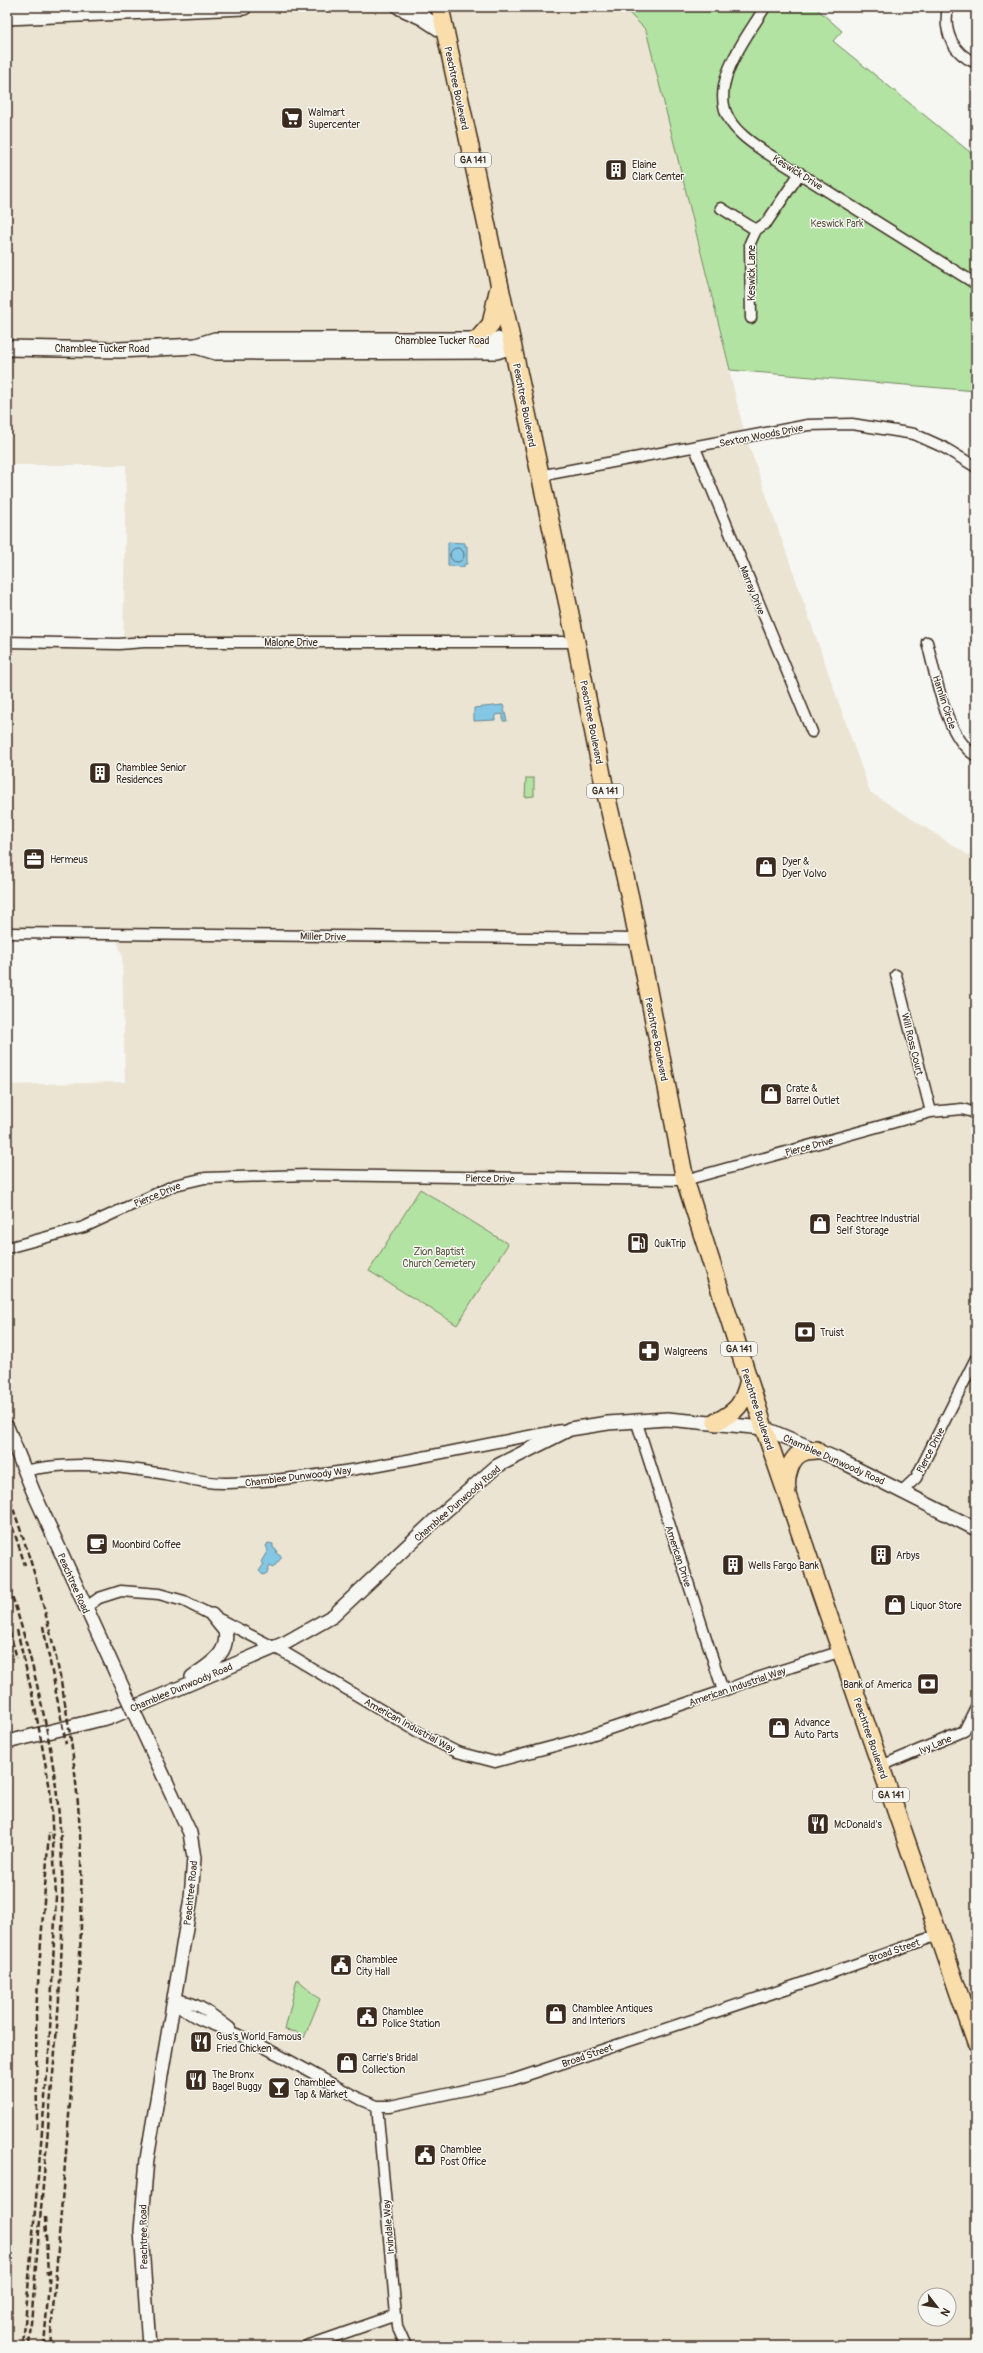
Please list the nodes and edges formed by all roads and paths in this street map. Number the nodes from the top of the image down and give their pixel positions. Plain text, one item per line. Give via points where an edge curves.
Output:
1 (244, 7) edge
2 (400, 7) edge
3 (440, 7) edge
4 (765, 7) edge
5 (948, 7) edge
6 (7, 17) edge
7 (445, 32) junction
8 (976, 63) edge
9 (800, 173) junction
10 (721, 208) dead end
11 (756, 230) junction
12 (499, 283) junction
13 (976, 284) edge
14 (751, 318) dead end
15 (477, 340) junction
16 (196, 346) junction
17 (513, 346) junction
18 (7, 348) edge
19 (694, 448) junction
20 (976, 467) edge
21 (539, 476) junction
22 (7, 642) edge
23 (576, 642) junction
24 (927, 642) dead end
25 (812, 732) dead end
26 (976, 756) edge
27 (7, 933) edge
28 (638, 940) junction
29 (896, 975) dead end
30 (931, 1112) junction
31 (976, 1113) edge
32 (685, 1180) junction
33 (7, 1248) edge
34 (976, 1358) edge
35 (749, 1380) junction
36 (636, 1420) junction
37 (716, 1422) junction
38 (7, 1427) edge
39 (570, 1428) junction
40 (764, 1428) junction
41 (816, 1450) junction
42 (24, 1471) junction
43 (916, 1478) junction
44 (902, 1491) junction
45 (788, 1496) junction
46 (915, 1497) junction
47 (976, 1529) edge
48 (85, 1608) junction
49 (212, 1615) junction
50 (275, 1648) junction
51 (842, 1651) junction
52 (176, 1690) junction
53 (723, 1691) junction
54 (976, 1707) edge
55 (7, 1742) edge
56 (880, 1766) junction
57 (938, 1935) junction
58 (174, 2000) junction
59 (976, 2043) edge
60 (377, 2106) junction
61 (396, 2315) junction
62 (149, 2346) edge
63 (307, 2346) edge
64 (406, 2346) edge

1 - 6 main road
2 - 7 main road
3 - 7 highway, Peachtree Boulevard / GA 141
4 - 9 street, Keswick Drive via 728,70 724,86 725,104 729,118 747,139
5 - 8 street via 946,30 951,42 958,52
7 - 12 highway, Peachtree Boulevard / GA 141
9 - 11 street, Keswick Lane via 766,222
9 - 13 street, Keswick Drive
10 - 11 street
11 - 14 street, Keswick Lane via 750,243
12 - 15 highway via 491,324
12 - 17 highway, Peachtree Boulevard / GA 141
15 - 16 main road, Chamblee Tucker Road via 215,340
15 - 17 main road, Chamblee Tucker Road via 497,340
16 - 17 main road, Chamblee Tucker Road via 216,352 497,351
16 - 18 main road, Chamblee Tucker Road via 119,350
17 - 21 highway, Peachtree Boulevard / GA 141
19 - 20 street, Sexton Woods Drive via 808,425 852,424 914,434 943,447
19 - 21 street, Sexton Woods Drive
19 - 25 street, Marray Drive
21 - 23 highway, Peachtree Boulevard / GA 141
22 - 23 street, Malone Drive
23 - 28 highway, Peachtree Boulevard / GA 141
24 - 26 street, Hamlin Circle via 940,692 956,736
27 - 28 street, Miller Drive
28 - 32 highway, Peachtree Boulevard / GA 141
29 - 30 street, Will Ross Court
30 - 31 street, Pierce Drive via 962,1109
30 - 32 street, Pierce Drive
32 - 33 street, Pierce Drive via 308,1175 205,1178 175,1185 66,1233
32 - 35 highway, Peachtree Boulevard / GA 141
34 - 43 street, Pierce Drive
35 - 37 highway via 740,1406
35 - 40 highway, Peachtree Boulevard / GA 141
36 - 37 street, Chamblee Dunwoody Road
36 - 39 street, Chamblee Dunwoody Road
36 - 53 street, American Drive
37 - 40 street, Chamblee Dunwoody Road
38 - 42 street, Peachtree Road
39 - 42 street, Chamblee Dunwoody Way via 346,1471 261,1482 225,1483 88,1464
39 - 50 street, Chamblee Dunwoody Road via 497,1466 333,1616
40 - 41 street, Chamblee Dunwoody Road
40 - 45 highway, Peachtree Boulevard / GA 141
41 - 44 street, Chamblee Dunwoody Road
41 - 45 highway via 803,1452 796,1457 786,1481
42 - 48 street, Peachtree Road
43 - 44 street, Pierce Drive
43 - 46 street, Pierce Drive
44 - 46 street, Chamblee Dunwoody Road
45 - 51 highway, Peachtree Boulevard / GA 141
46 - 47 street, Chamblee Dunwoody Road
48 - 49 street, American Industrial Way via 98,1598 111,1593 132,1591 168,1596
48 - 58 street, Peachtree Road, bridge via 187,1824 194,1853 191,1898
49 - 50 street, American Industrial Way
49 - 52 street via 225,1631 224,1648 218,1657
50 - 52 street, Chamblee Dunwoody Road
50 - 53 street, American Industrial Way via 425,1736 457,1752 495,1762 572,1741
51 - 53 street, American Industrial Way
51 - 56 highway, Peachtree Boulevard / GA 141
52 - 55 street, Chamblee Dunwoody Road via 114,1716
54 - 56 street, Ivy Lane via 964,1731
56 - 57 highway, Peachtree Boulevard / GA 141
57 - 59 highway, Peachtree Boulevard / GA 141
57 - 60 street, Broad Street via 512,2080 427,2099
58 - 60 street via 185,2000 240,2036
58 - 62 street, Peachtree Road via 146,2159 142,2198 141,2231
60 - 61 street, Irvindale Way
61 - 63 street
61 - 64 street, Irvindale Way via 397,2326

